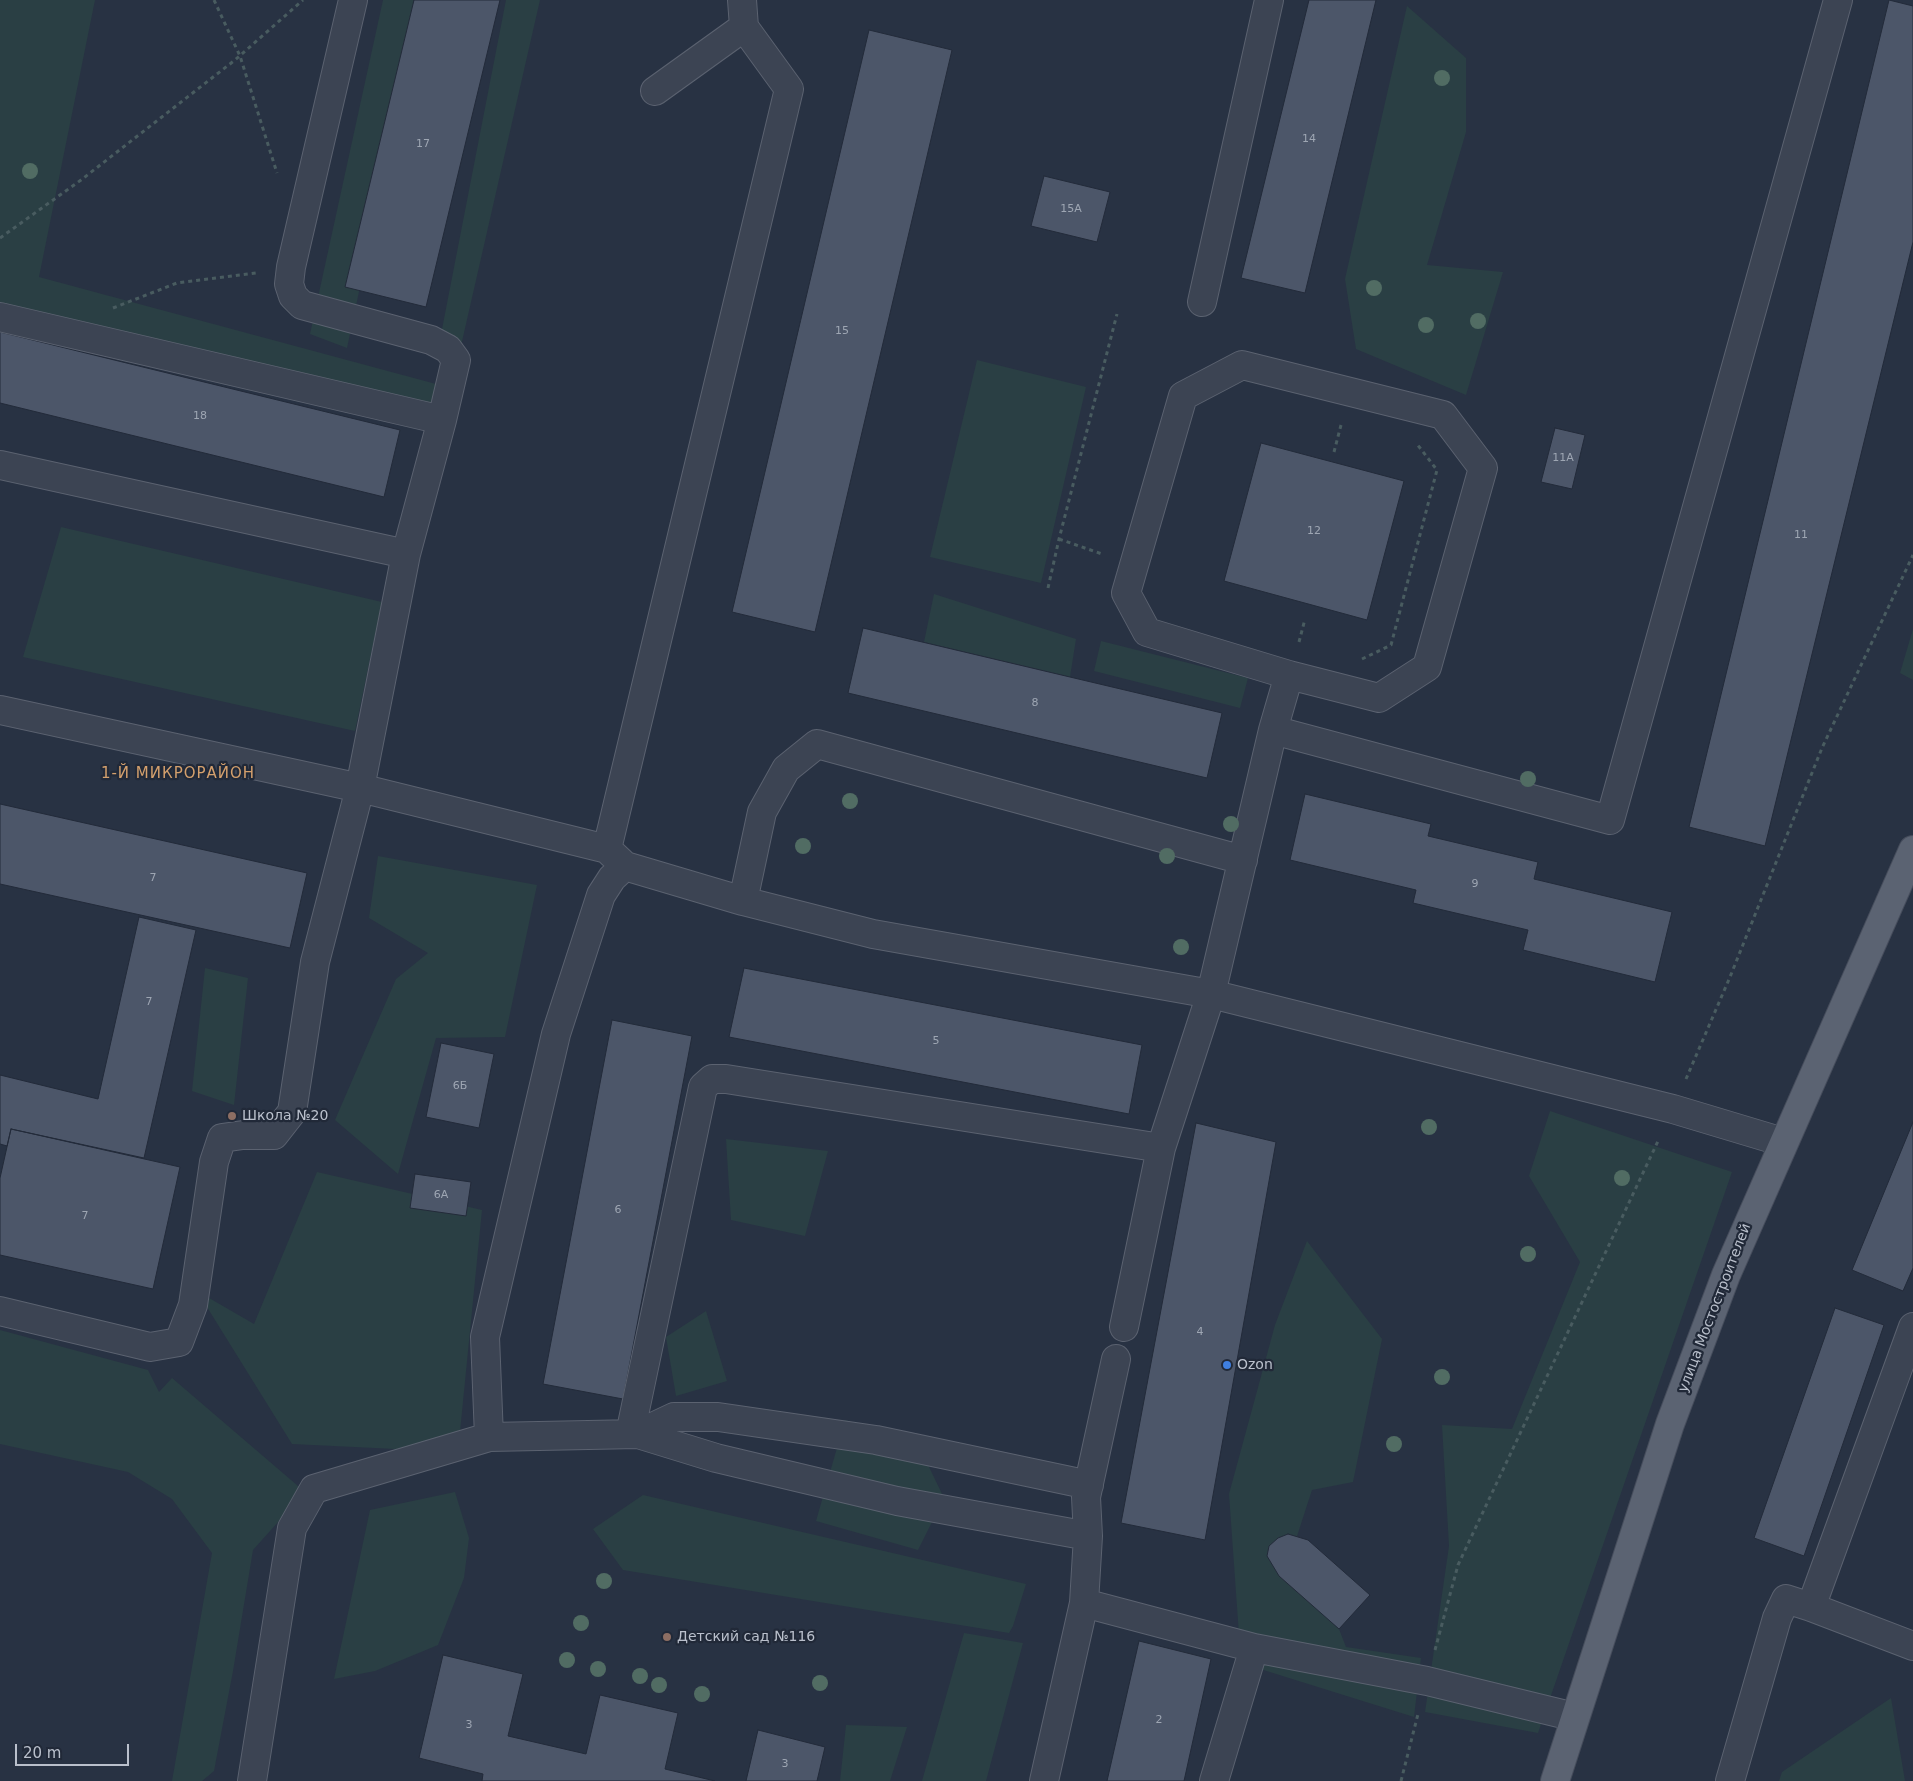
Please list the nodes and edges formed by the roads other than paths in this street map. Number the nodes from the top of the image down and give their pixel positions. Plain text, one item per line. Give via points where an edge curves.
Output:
1 (353, 0) edge
2 (742, 0) edge
3 (1269, 0) edge
4 (1838, 0) edge
5 (744, 27) junction
6 (655, 91) dead end
7 (1202, 302) dead end
8 (0, 317) edge
9 (442, 420) junction
10 (0, 465) edge
11 (406, 554) junction
12 (1289, 675) junction
13 (0, 710) edge
14 (1273, 730) junction
15 (360, 788) junction
16 (1913, 850) edge
17 (616, 858) junction
18 (1243, 860) junction
19 (743, 901) junction
20 (1212, 994) junction
21 (1784, 1142) junction
22 (1161, 1148) junction
23 (0, 1311) edge
24 (1124, 1327) dead end
25 (1913, 1327) edge
26 (1116, 1359) dead end
27 (634, 1434) junction
28 (489, 1437) junction
29 (1089, 1485) junction
30 (1088, 1536) junction
31 (1084, 1603) junction
32 (1811, 1607) junction
33 (1913, 1646) edge
34 (1254, 1648) junction
35 (1575, 1718) junction
36 (252, 1781) edge
37 (1044, 1781) edge
38 (1214, 1781) edge
39 (1556, 1781) edge
40 (1730, 1781) edge

1 - 9 lane via 289,284 293,296 302,305 431,340 448,348 456,360
2 - 5 lane
3 - 7 lane
4 - 14 lane via 1610,820
5 - 6 lane
5 - 17 lane via 789,89
8 - 9 lane
9 - 11 lane
10 - 11 lane
11 - 15 lane
12 - 12 lane via 1147,632 1126,593 1183,396 1242,365 1443,415 1482,468 1427,667 1379,698
12 - 14 lane
13 - 15 lane
14 - 18 lane
15 - 17 lane
15 - 23 lane via 315,962 292,1112 274,1135 222,1138 214,1162 193,1305 179,1342 150,1347
16 - 21 main road, улица Мостостроителей
17 - 19 lane
17 - 28 lane via 612,878 601,895 554,1043 485,1337
18 - 19 lane via 817,744 786,769 762,812
18 - 20 lane
19 - 20 lane via 873,934
20 - 21 lane via 1673,1109
20 - 22 lane
21 - 35 main road, улица Мостостроителей via 1726,1275 1670,1424
22 - 24 lane
22 - 27 lane via 712,1079 703,1087
25 - 32 lane
26 - 29 lane
27 - 28 lane
27 - 29 lane via 674,1417 718,1417 876,1440
27 - 30 lane via 716,1458 898,1501
28 - 36 lane via 314,1489 292,1528
29 - 30 lane via 1086,1497
30 - 31 lane
31 - 34 lane
31 - 37 lane
32 - 33 lane
32 - 40 lane via 1786,1599 1783,1605
34 - 35 lane via 1426,1681
34 - 38 lane
35 - 39 main road, улица Мостостроителей

